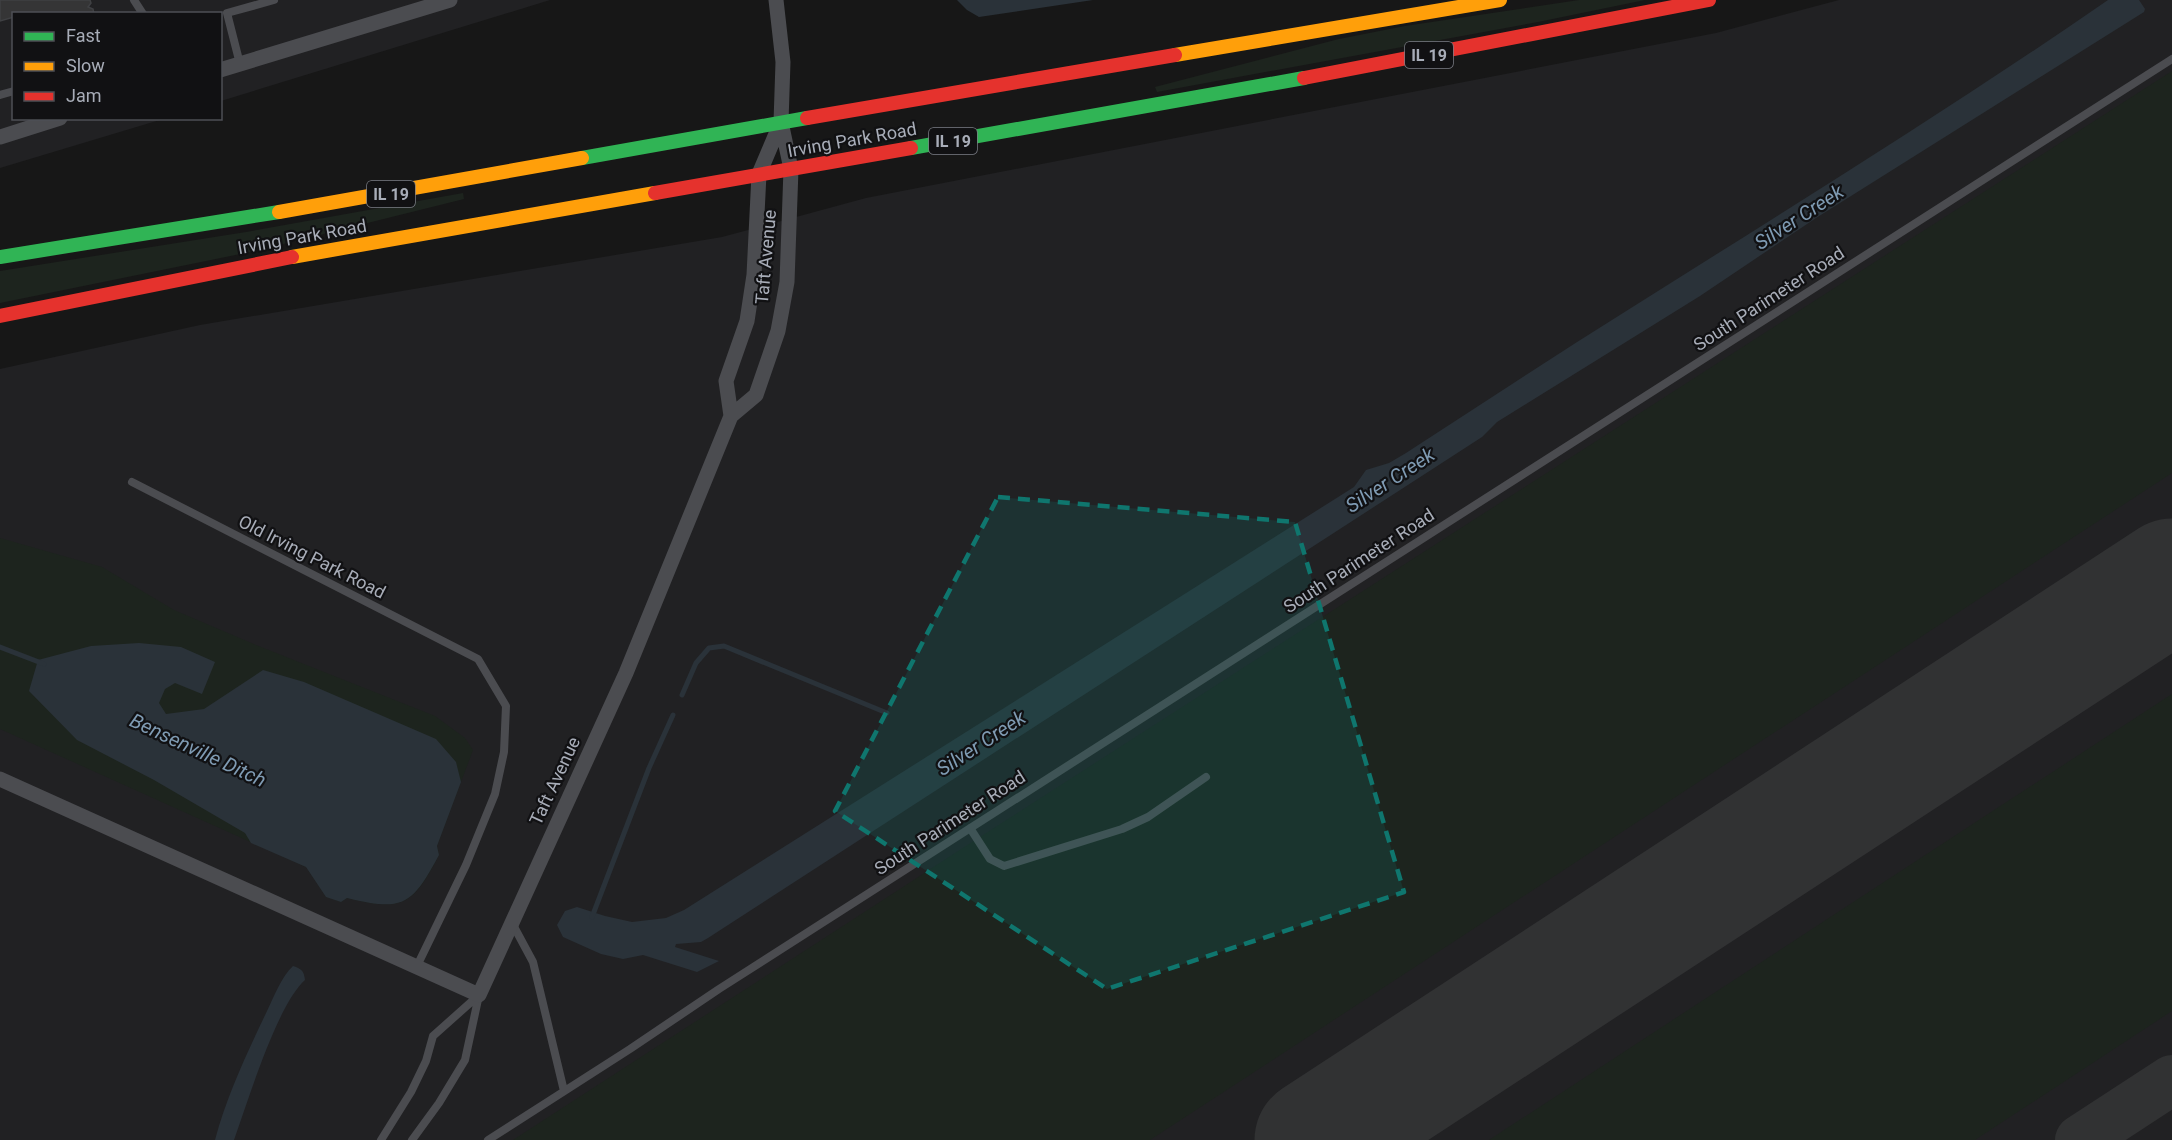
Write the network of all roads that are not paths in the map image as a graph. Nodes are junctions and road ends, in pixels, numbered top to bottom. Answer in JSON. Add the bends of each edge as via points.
{"nodes":[{"id":1,"x":274,"y":0,"type":"edge"},
{"id":2,"x":450,"y":0,"type":"edge"},
{"id":3,"x":776,"y":0,"type":"edge"},
{"id":4,"x":1500,"y":0,"type":"edge"},
{"id":5,"x":1709,"y":0,"type":"edge"},
{"id":6,"x":2172,"y":59,"type":"edge"},
{"id":7,"x":240,"y":64,"type":"junction"},
{"id":8,"x":222,"y":69,"type":"edge"},
{"id":9,"x":52,"y":120,"type":"edge"},
{"id":10,"x":781,"y":122,"type":"junction"},
{"id":11,"x":1,"y":132,"type":"edge"},
{"id":12,"x":791,"y":169,"type":"junction"},
{"id":13,"x":759,"y":174,"type":"junction"},
{"id":14,"x":0,"y":257,"type":"edge"},
{"id":15,"x":0,"y":316,"type":"edge"},
{"id":16,"x":731,"y":416,"type":"junction"},
{"id":17,"x":132,"y":482,"type":"dead end"},
{"id":18,"x":1206,"y":777,"type":"dead end"},
{"id":19,"x":0,"y":778,"type":"edge"},
{"id":20,"x":970,"y":828,"type":"junction"},
{"id":21,"x":512,"y":921,"type":"junction"},
{"id":22,"x":417,"y":966,"type":"junction"},
{"id":23,"x":479,"y":995,"type":"junction"},
{"id":24,"x":564,"y":1091,"type":"junction"},
{"id":25,"x":381,"y":1140,"type":"edge"},
{"id":26,"x":411,"y":1140,"type":"edge"},
{"id":27,"x":488,"y":1140,"type":"edge"}],
"edges":[{"from":1,"to":7,"type":"lane","via":[[227,13]]},
{"from":2,"to":7,"type":"street"},
{"from":3,"to":10,"type":"street","name":"Taft Avenue","via":[[783,62]]},
{"from":4,"to":10,"type":"main road","name":"Irving Park Road","number":"IL 19"},
{"from":5,"to":12,"type":"main road","name":"Irving Park Road","number":"IL 19","via":[[1280,83]]},
{"from":6,"to":20,"type":"lane","name":"South Parimeter Road"},
{"from":7,"to":8,"type":"street"},
{"from":9,"to":11,"type":"street"},
{"from":10,"to":12,"type":"street","name":"Taft Avenue"},
{"from":10,"to":13,"type":"street","name":"Taft Avenue"},
{"from":10,"to":14,"type":"main road","name":"Irving Park Road","number":"IL 19","via":[[343,202]]},
{"from":12,"to":13,"type":"main road","name":"Irving Park Road","number":"IL 19"},
{"from":12,"to":16,"type":"street","name":"Taft Avenue","via":[[787,282],[778,331],[756,395]]},
{"from":13,"to":15,"type":"main road","name":"Irving Park Road","number":"IL 19","via":[[207,273]]},
{"from":13,"to":16,"type":"street","name":"Taft Avenue","via":[[754,275],[747,321],[726,381]]},
{"from":16,"to":21,"type":"street","name":"Taft Avenue","via":[[626,673]]},
{"from":17,"to":22,"type":"lane","name":"Old Irving Park Road","via":[[478,659],[506,706],[504,752],[490,804],[466,865]]},
{"from":18,"to":20,"type":"lane","via":[[1148,818],[1004,866],[990,859]]},
{"from":19,"to":22,"type":"street"},
{"from":20,"to":24,"type":"lane","name":"South Parimeter Road"},
{"from":21,"to":23,"type":"street","name":"Taft Avenue"},
{"from":21,"to":24,"type":"lane","via":[[533,962]]},
{"from":22,"to":23,"type":"street"},
{"from":23,"to":25,"type":"lane","name":"Taft Avenue","via":[[433,1036],[411,1092]]},
{"from":23,"to":26,"type":"lane","via":[[465,1060],[440,1103]]},
{"from":24,"to":27,"type":"lane","name":"South Parimeter Road"}]}
